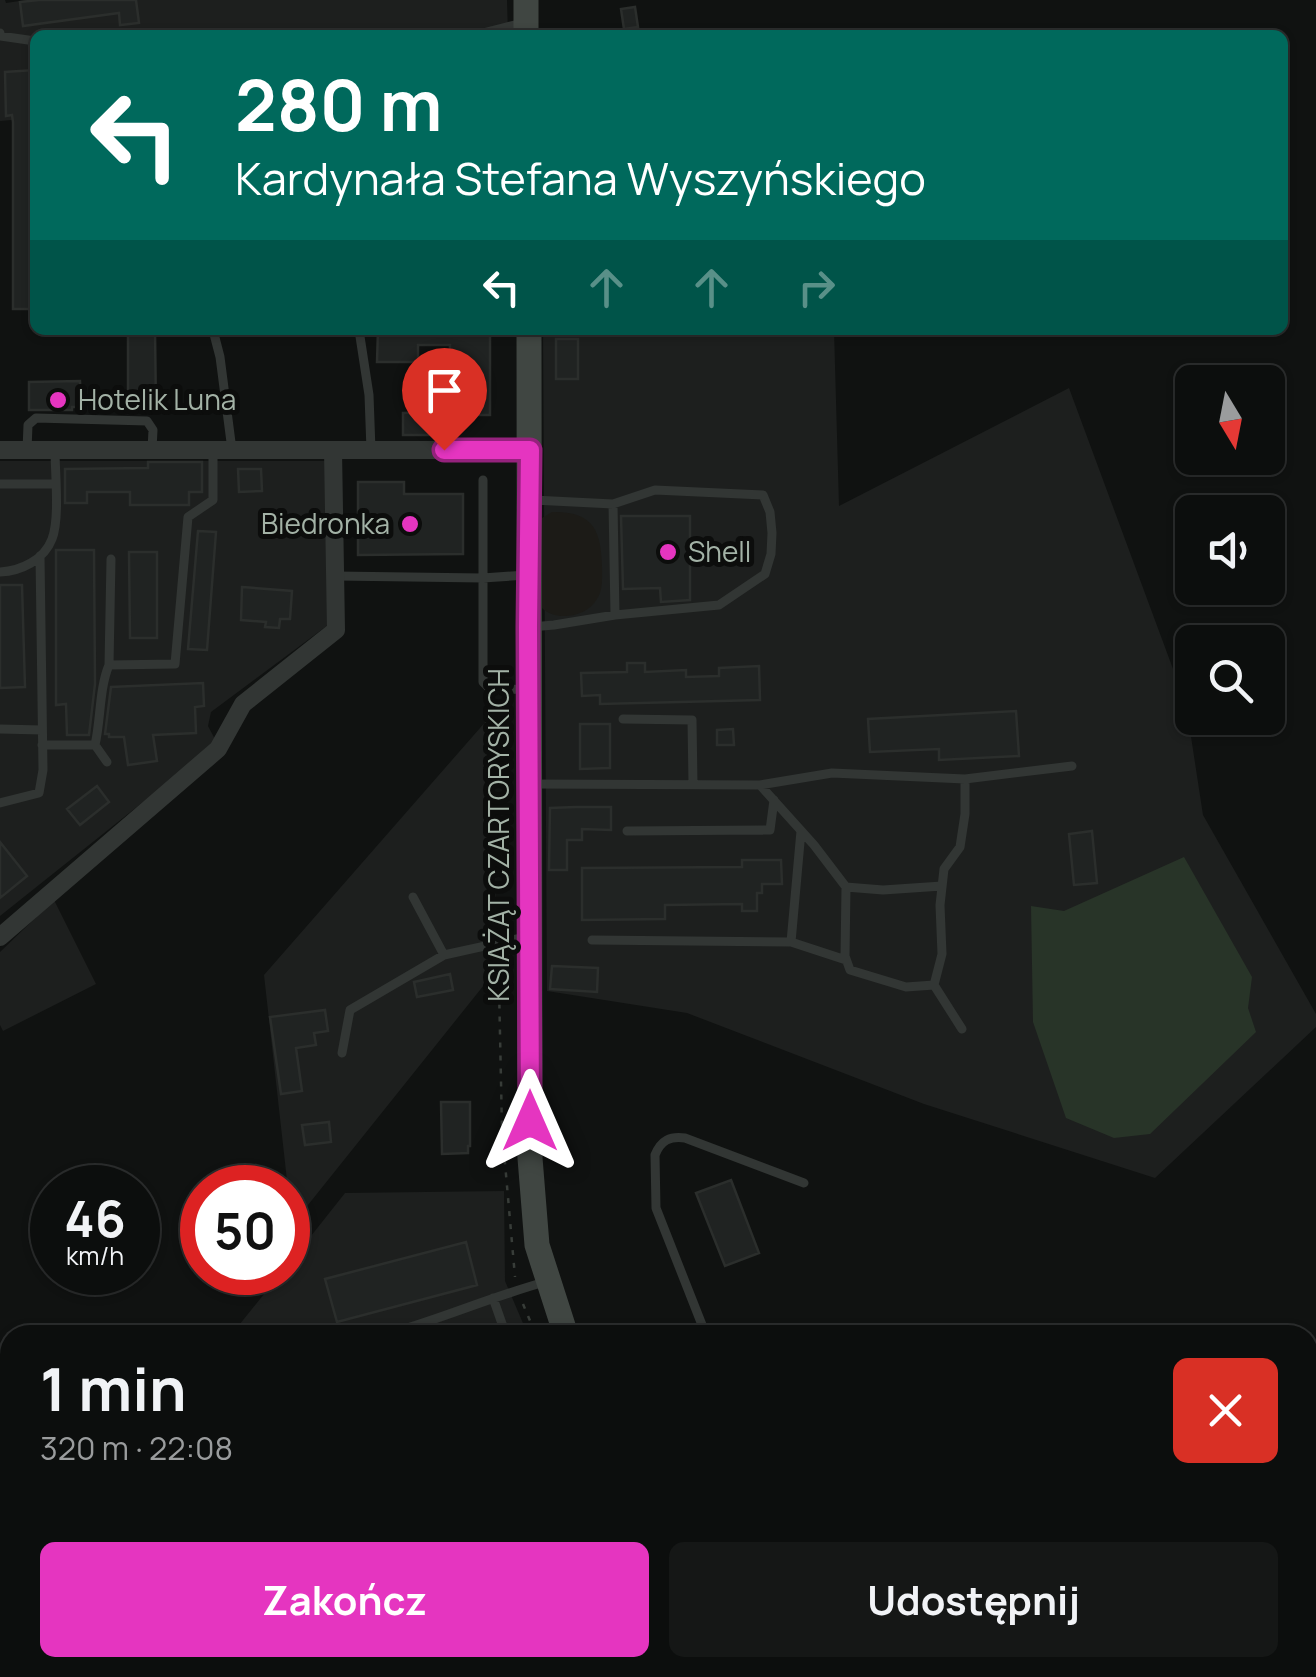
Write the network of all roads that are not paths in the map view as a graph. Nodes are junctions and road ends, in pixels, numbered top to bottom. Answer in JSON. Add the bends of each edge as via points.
{"nodes":[{"id":1,"x":526,"y":19,"type":"edge"},
{"id":2,"x":491,"y":30,"type":"edge"},
{"id":3,"x":0,"y":33,"type":"edge"},
{"id":4,"x":30,"y":40,"type":"edge"},
{"id":5,"x":214,"y":335,"type":"edge"},
{"id":6,"x":361,"y":335,"type":"edge"},
{"id":7,"x":528,"y":335,"type":"edge"},
{"id":8,"x":0,"y":450,"type":"edge"},
{"id":9,"x":27,"y":450,"type":"junction"},
{"id":10,"x":55,"y":450,"type":"junction"},
{"id":11,"x":152,"y":450,"type":"junction"},
{"id":12,"x":223,"y":450,"type":"junction"},
{"id":13,"x":333,"y":450,"type":"junction"},
{"id":14,"x":370,"y":450,"type":"junction"},
{"id":15,"x":530,"y":450,"type":"junction"},
{"id":16,"x":484,"y":480,"type":"dead end"},
{"id":17,"x":0,"y":484,"type":"edge"},
{"id":18,"x":55,"y":484,"type":"junction"},
{"id":19,"x":529,"y":500,"type":"junction"},
{"id":20,"x":613,"y":504,"type":"junction"},
{"id":21,"x":40,"y":556,"type":"junction"},
{"id":22,"x":111,"y":560,"type":"dead end"},
{"id":23,"x":0,"y":572,"type":"edge"},
{"id":24,"x":528,"y":574,"type":"junction"},
{"id":25,"x":336,"y":576,"type":"junction"},
{"id":26,"x":483,"y":578,"type":"junction"},
{"id":27,"x":615,"y":614,"type":"junction"},
{"id":28,"x":528,"y":627,"type":"junction"},
{"id":29,"x":108,"y":665,"type":"junction"},
{"id":30,"x":528,"y":689,"type":"junction"},
{"id":31,"x":623,"y":718,"type":"dead end"},
{"id":32,"x":0,"y":729,"type":"edge"},
{"id":33,"x":42,"y":730,"type":"junction"},
{"id":34,"x":42,"y":745,"type":"junction"},
{"id":35,"x":96,"y":746,"type":"junction"},
{"id":36,"x":106,"y":762,"type":"dead end"},
{"id":37,"x":1072,"y":766,"type":"dead end"},
{"id":38,"x":965,"y":779,"type":"junction"},
{"id":39,"x":528,"y":784,"type":"junction"},
{"id":40,"x":693,"y":784,"type":"junction"},
{"id":41,"x":760,"y":784,"type":"junction"},
{"id":42,"x":774,"y":800,"type":"junction"},
{"id":43,"x":0,"y":802,"type":"edge"},
{"id":44,"x":801,"y":830,"type":"junction"},
{"id":45,"x":628,"y":831,"type":"dead end"},
{"id":46,"x":942,"y":886,"type":"junction"},
{"id":47,"x":846,"y":887,"type":"junction"},
{"id":48,"x":413,"y":897,"type":"dead end"},
{"id":49,"x":0,"y":937,"type":"edge"},
{"id":50,"x":524,"y":938,"type":"junction"},
{"id":51,"x":592,"y":940,"type":"dead end"},
{"id":52,"x":791,"y":942,"type":"junction"},
{"id":53,"x":444,"y":955,"type":"junction"},
{"id":54,"x":846,"y":960,"type":"junction"},
{"id":55,"x":934,"y":985,"type":"junction"},
{"id":56,"x":962,"y":1029,"type":"dead end"},
{"id":57,"x":342,"y":1053,"type":"dead end"},
{"id":58,"x":804,"y":1183,"type":"dead end"},
{"id":59,"x":547,"y":1281,"type":"junction"},
{"id":60,"x":493,"y":1298,"type":"junction"},
{"id":61,"x":419,"y":1325,"type":"edge"},
{"id":62,"x":502,"y":1325,"type":"edge"},
{"id":63,"x":562,"y":1325,"type":"edge"},
{"id":64,"x":702,"y":1325,"type":"edge"}],
"edges":[{"from":1,"to":2,"type":"lane"},
{"from":3,"to":4,"type":"lane"},
{"from":5,"to":12,"type":"lane"},
{"from":6,"to":14,"type":"lane"},
{"from":7,"to":15,"type":"main road","name":"KSIĄŻĄT CZARTORYSKICH"},
{"from":8,"to":9,"type":"street"},
{"from":9,"to":10,"type":"street"},
{"from":9,"to":11,"type":"lane","via":[[28,424],[36,418],[147,422]]},
{"from":10,"to":11,"type":"street"},
{"from":10,"to":18,"type":"lane"},
{"from":11,"to":12,"type":"street"},
{"from":12,"to":13,"type":"street"},
{"from":12,"to":29,"type":"lane","via":[[213,500],[188,517],[175,664]]},
{"from":13,"to":14,"type":"street"},
{"from":13,"to":25,"type":"street"},
{"from":14,"to":15,"type":"street"},
{"from":15,"to":19,"type":"main road","name":"KSIĄŻĄT CZARTORYSKICH"},
{"from":16,"to":26,"type":"lane"},
{"from":17,"to":18,"type":"lane"},
{"from":18,"to":21,"type":"lane","via":[[52,540]]},
{"from":19,"to":20,"type":"lane"},
{"from":19,"to":24,"type":"main road","name":"KSIĄŻĄT CZARTORYSKICH"},
{"from":20,"to":27,"type":"lane"},
{"from":20,"to":27,"type":"lane","via":[[655,490],[762,494],[772,533],[765,574],[719,605]]},
{"from":21,"to":23,"type":"lane"},
{"from":21,"to":33,"type":"lane"},
{"from":22,"to":29,"type":"lane"},
{"from":24,"to":26,"type":"lane"},
{"from":24,"to":28,"type":"main road","name":"KSIĄŻĄT CZARTORYSKICH"},
{"from":25,"to":26,"type":"lane"},
{"from":25,"to":49,"type":"street","via":[[336,630],[244,704],[218,749]]},
{"from":26,"to":30,"type":"lane","via":[[484,682],[491,690]]},
{"from":27,"to":28,"type":"lane"},
{"from":28,"to":30,"type":"main road","name":"KSIĄŻĄT CZARTORYSKICH"},
{"from":29,"to":35,"type":"lane"},
{"from":30,"to":39,"type":"main road","name":"KSIĄŻĄT CZARTORYSKICH"},
{"from":31,"to":40,"type":"lane","via":[[692,720]]},
{"from":32,"to":33,"type":"lane"},
{"from":33,"to":34,"type":"lane"},
{"from":34,"to":35,"type":"lane"},
{"from":34,"to":43,"type":"lane","via":[[40,793]]},
{"from":35,"to":36,"type":"lane"},
{"from":37,"to":38,"type":"lane"},
{"from":38,"to":41,"type":"lane","via":[[832,774]]},
{"from":38,"to":46,"type":"lane","via":[[960,847],[944,869]]},
{"from":39,"to":40,"type":"lane"},
{"from":39,"to":50,"type":"main road","name":"KSIĄŻĄT CZARTORYSKICH"},
{"from":40,"to":41,"type":"lane"},
{"from":41,"to":42,"type":"lane"},
{"from":42,"to":44,"type":"lane"},
{"from":42,"to":45,"type":"lane","via":[[770,830]]},
{"from":44,"to":47,"type":"lane"},
{"from":44,"to":52,"type":"lane"},
{"from":46,"to":47,"type":"lane"},
{"from":46,"to":55,"type":"lane","via":[[942,954]]},
{"from":47,"to":54,"type":"lane"},
{"from":48,"to":53,"type":"lane"},
{"from":50,"to":53,"type":"lane"},
{"from":50,"to":59,"type":"main road","name":"KSIĄŻĄT CZARTORYSKICH","via":[[532,1202]]},
{"from":51,"to":52,"type":"lane"},
{"from":52,"to":54,"type":"lane"},
{"from":53,"to":57,"type":"lane","via":[[350,1010]]},
{"from":54,"to":55,"type":"lane","via":[[850,970],[906,986]]},
{"from":55,"to":56,"type":"lane"},
{"from":58,"to":64,"type":"lane","via":[[686,1138],[670,1138],[658,1148],[656,1208]]},
{"from":59,"to":60,"type":"lane"},
{"from":59,"to":63,"type":"main road","name":"KSIĄŻĄT CZARTORYSKICH"},
{"from":60,"to":61,"type":"lane"},
{"from":60,"to":62,"type":"lane"}]}
